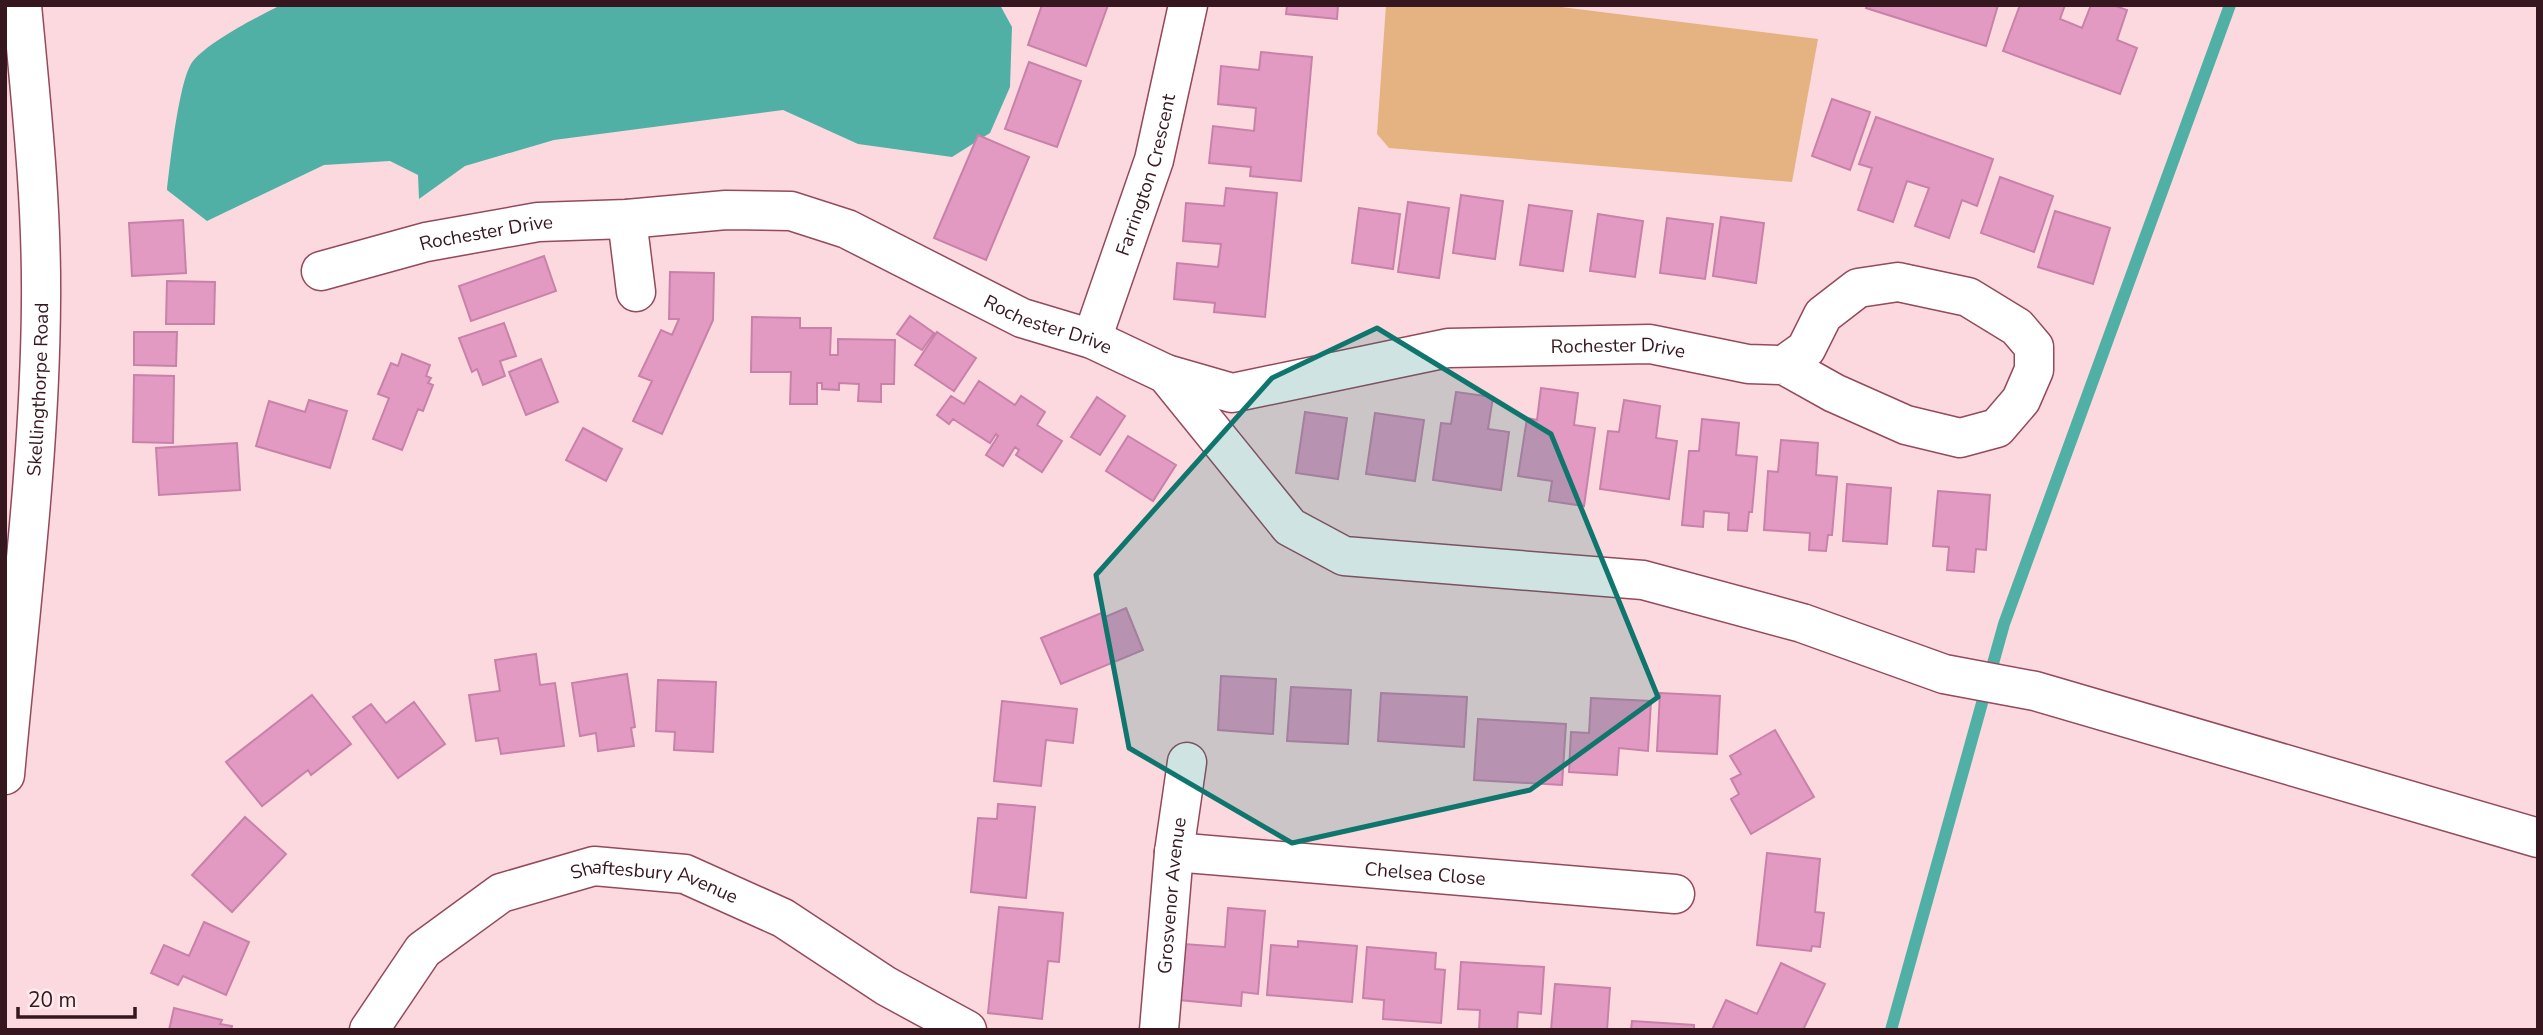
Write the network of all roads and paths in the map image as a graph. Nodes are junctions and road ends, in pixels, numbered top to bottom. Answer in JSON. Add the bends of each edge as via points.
{"nodes":[{"id":1,"x":22,"y":5,"type":"edge"},
{"id":2,"x":1188,"y":5,"type":"edge"},
{"id":3,"x":627,"y":219,"type":"junction"},
{"id":4,"x":321,"y":271,"type":"dead end"},
{"id":5,"x":636,"y":292,"type":"dead end"},
{"id":6,"x":1091,"y":339,"type":"junction"},
{"id":7,"x":1784,"y":365,"type":"junction"},
{"id":8,"x":1167,"y":374,"type":"junction"},
{"id":9,"x":1187,"y":762,"type":"dead end"},
{"id":10,"x":5,"y":775,"type":"edge"},
{"id":11,"x":2538,"y":838,"type":"edge"},
{"id":12,"x":1174,"y":852,"type":"junction"},
{"id":13,"x":1675,"y":894,"type":"dead end"},
{"id":14,"x":369,"y":1030,"type":"edge"},
{"id":15,"x":967,"y":1030,"type":"edge"},
{"id":16,"x":1159,"y":1030,"type":"edge"}],
"edges":[{"from":1,"to":10,"type":"street","name":"Skellingthorpe Road","via":[[41,300],[33,463]]},
{"from":2,"to":6,"type":"street","name":"Farrington Crescent","via":[[1154,160]]},
{"from":3,"to":4,"type":"street","name":"Rochester Drive","via":[[538,222],[426,242]]},
{"from":3,"to":5,"type":"street"},
{"from":3,"to":6,"type":"street","name":"Rochester Drive","via":[[726,210],[791,211],[847,229],[1022,318]]},
{"from":6,"to":8,"type":"street","name":"Rochester Drive"},
{"from":7,"to":7,"type":"street","name":"Rochester Drive","via":[[1806,349],[1823,315],[1858,288],[1898,282],[1968,297],[2017,327],[2034,347],[2034,370],[2021,400],[1997,428],[1960,438],[1906,425]]},
{"from":7,"to":8,"type":"street","name":"Rochester Drive","via":[[1748,364],[1650,344],[1555,345],[1448,348],[1232,393]]},
{"from":8,"to":11,"type":"street","via":[[1290,527],[1344,556],[1643,580]]},
{"from":9,"to":12,"type":"street","name":"Grosvenor Avenue"},
{"from":12,"to":13,"type":"street","name":"Chelsea Close"},
{"from":12,"to":16,"type":"street","name":"Grosvenor Avenue"},
{"from":14,"to":15,"type":"street","name":"Shaftesbury Avenue","via":[[423,950],[501,894],[594,866],[685,874],[783,918],[886,986]]}]}
